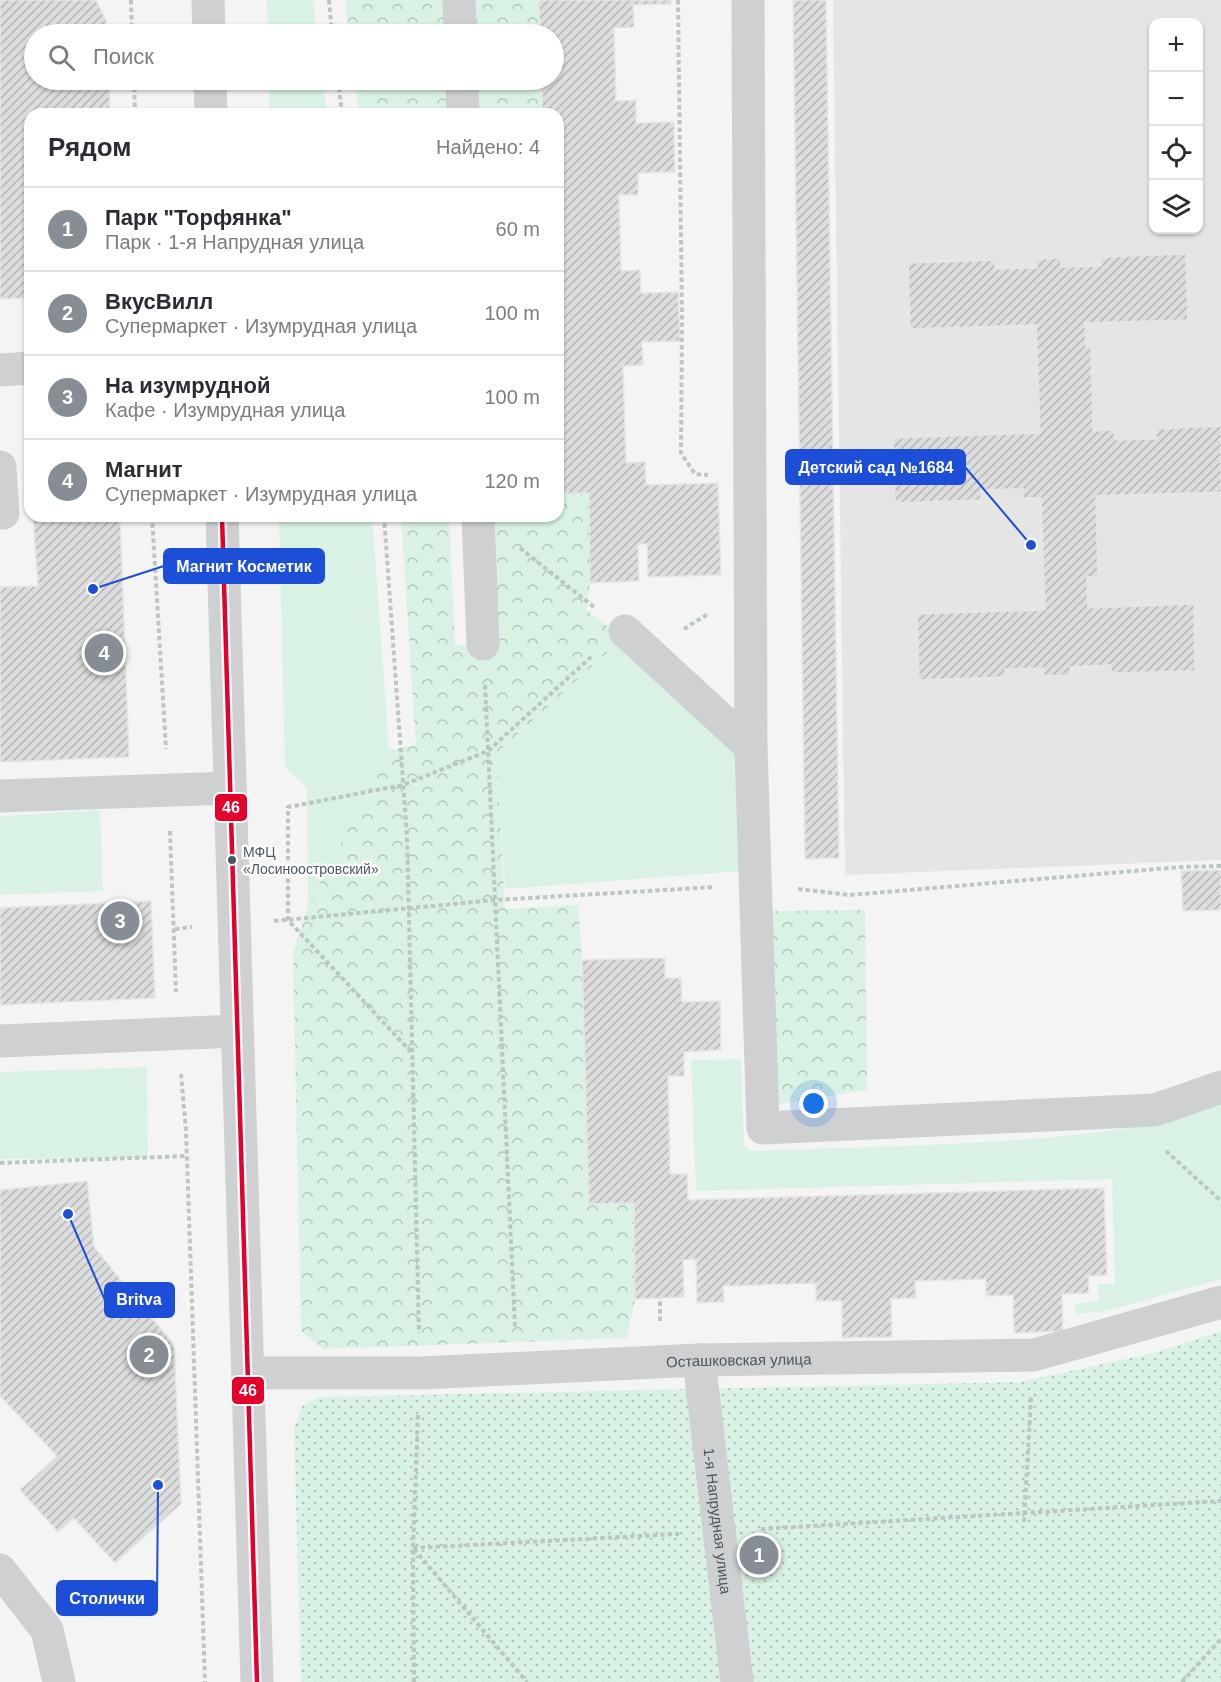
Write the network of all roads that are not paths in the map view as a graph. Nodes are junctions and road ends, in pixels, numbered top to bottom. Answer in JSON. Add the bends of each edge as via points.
{"nodes":[{"id":1,"x":208,"y":0,"type":"edge"},
{"id":2,"x":459,"y":0,"type":"edge"},
{"id":3,"x":747,"y":0,"type":"edge"},
{"id":4,"x":209,"y":24,"type":"edge"},
{"id":5,"x":460,"y":24,"type":"edge"},
{"id":6,"x":210,"y":90,"type":"edge"},
{"id":7,"x":462,"y":90,"type":"edge"},
{"id":8,"x":211,"y":108,"type":"edge"},
{"id":9,"x":463,"y":108,"type":"edge"},
{"id":10,"x":24,"y":368,"type":"edge"},
{"id":11,"x":0,"y":370,"type":"edge"},
{"id":12,"x":0,"y":467,"type":"edge"},
{"id":13,"x":3,"y":513,"type":"dead end"},
{"id":14,"x":222,"y":522,"type":"edge"},
{"id":15,"x":478,"y":522,"type":"edge"},
{"id":16,"x":625,"y":630,"type":"road end"},
{"id":17,"x":483,"y":644,"type":"road end"},
{"id":18,"x":751,"y":747,"type":"junction"},
{"id":19,"x":230,"y":788,"type":"junction"},
{"id":20,"x":0,"y":796,"type":"edge"},
{"id":21,"x":237,"y":1031,"type":"junction"},
{"id":22,"x":0,"y":1041,"type":"edge"},
{"id":23,"x":1221,"y":1088,"type":"edge"},
{"id":24,"x":1221,"y":1302,"type":"edge"},
{"id":25,"x":699,"y":1360,"type":"junction"},
{"id":26,"x":249,"y":1373,"type":"junction"},
{"id":27,"x":0,"y":1570,"type":"edge"},
{"id":28,"x":59,"y":1682,"type":"edge"},
{"id":29,"x":257,"y":1682,"type":"edge"},
{"id":30,"x":737,"y":1682,"type":"edge"}],
"edges":[{"from":1,"to":4,"type":"street"},
{"from":2,"to":5,"type":"street"},
{"from":3,"to":18,"type":"street"},
{"from":6,"to":8,"type":"street"},
{"from":7,"to":9,"type":"street"},
{"from":10,"to":11,"type":"street"},
{"from":12,"to":13,"type":"street"},
{"from":14,"to":19,"type":"street"},
{"from":15,"to":17,"type":"street"},
{"from":16,"to":18,"type":"street"},
{"from":18,"to":23,"type":"street","via":[[763,1128],[1155,1110]]},
{"from":19,"to":20,"type":"street"},
{"from":19,"to":21,"type":"street"},
{"from":21,"to":22,"type":"street"},
{"from":21,"to":26,"type":"street"},
{"from":24,"to":25,"type":"street","name":"Осташковская улица","via":[[1034,1355]]},
{"from":25,"to":26,"type":"street","name":"Осташковская улица","via":[[420,1373]]},
{"from":25,"to":30,"type":"street","name":"1-я Напрудная улица"},
{"from":26,"to":29,"type":"street"},
{"from":27,"to":28,"type":"street","via":[[47,1630]]}]}
